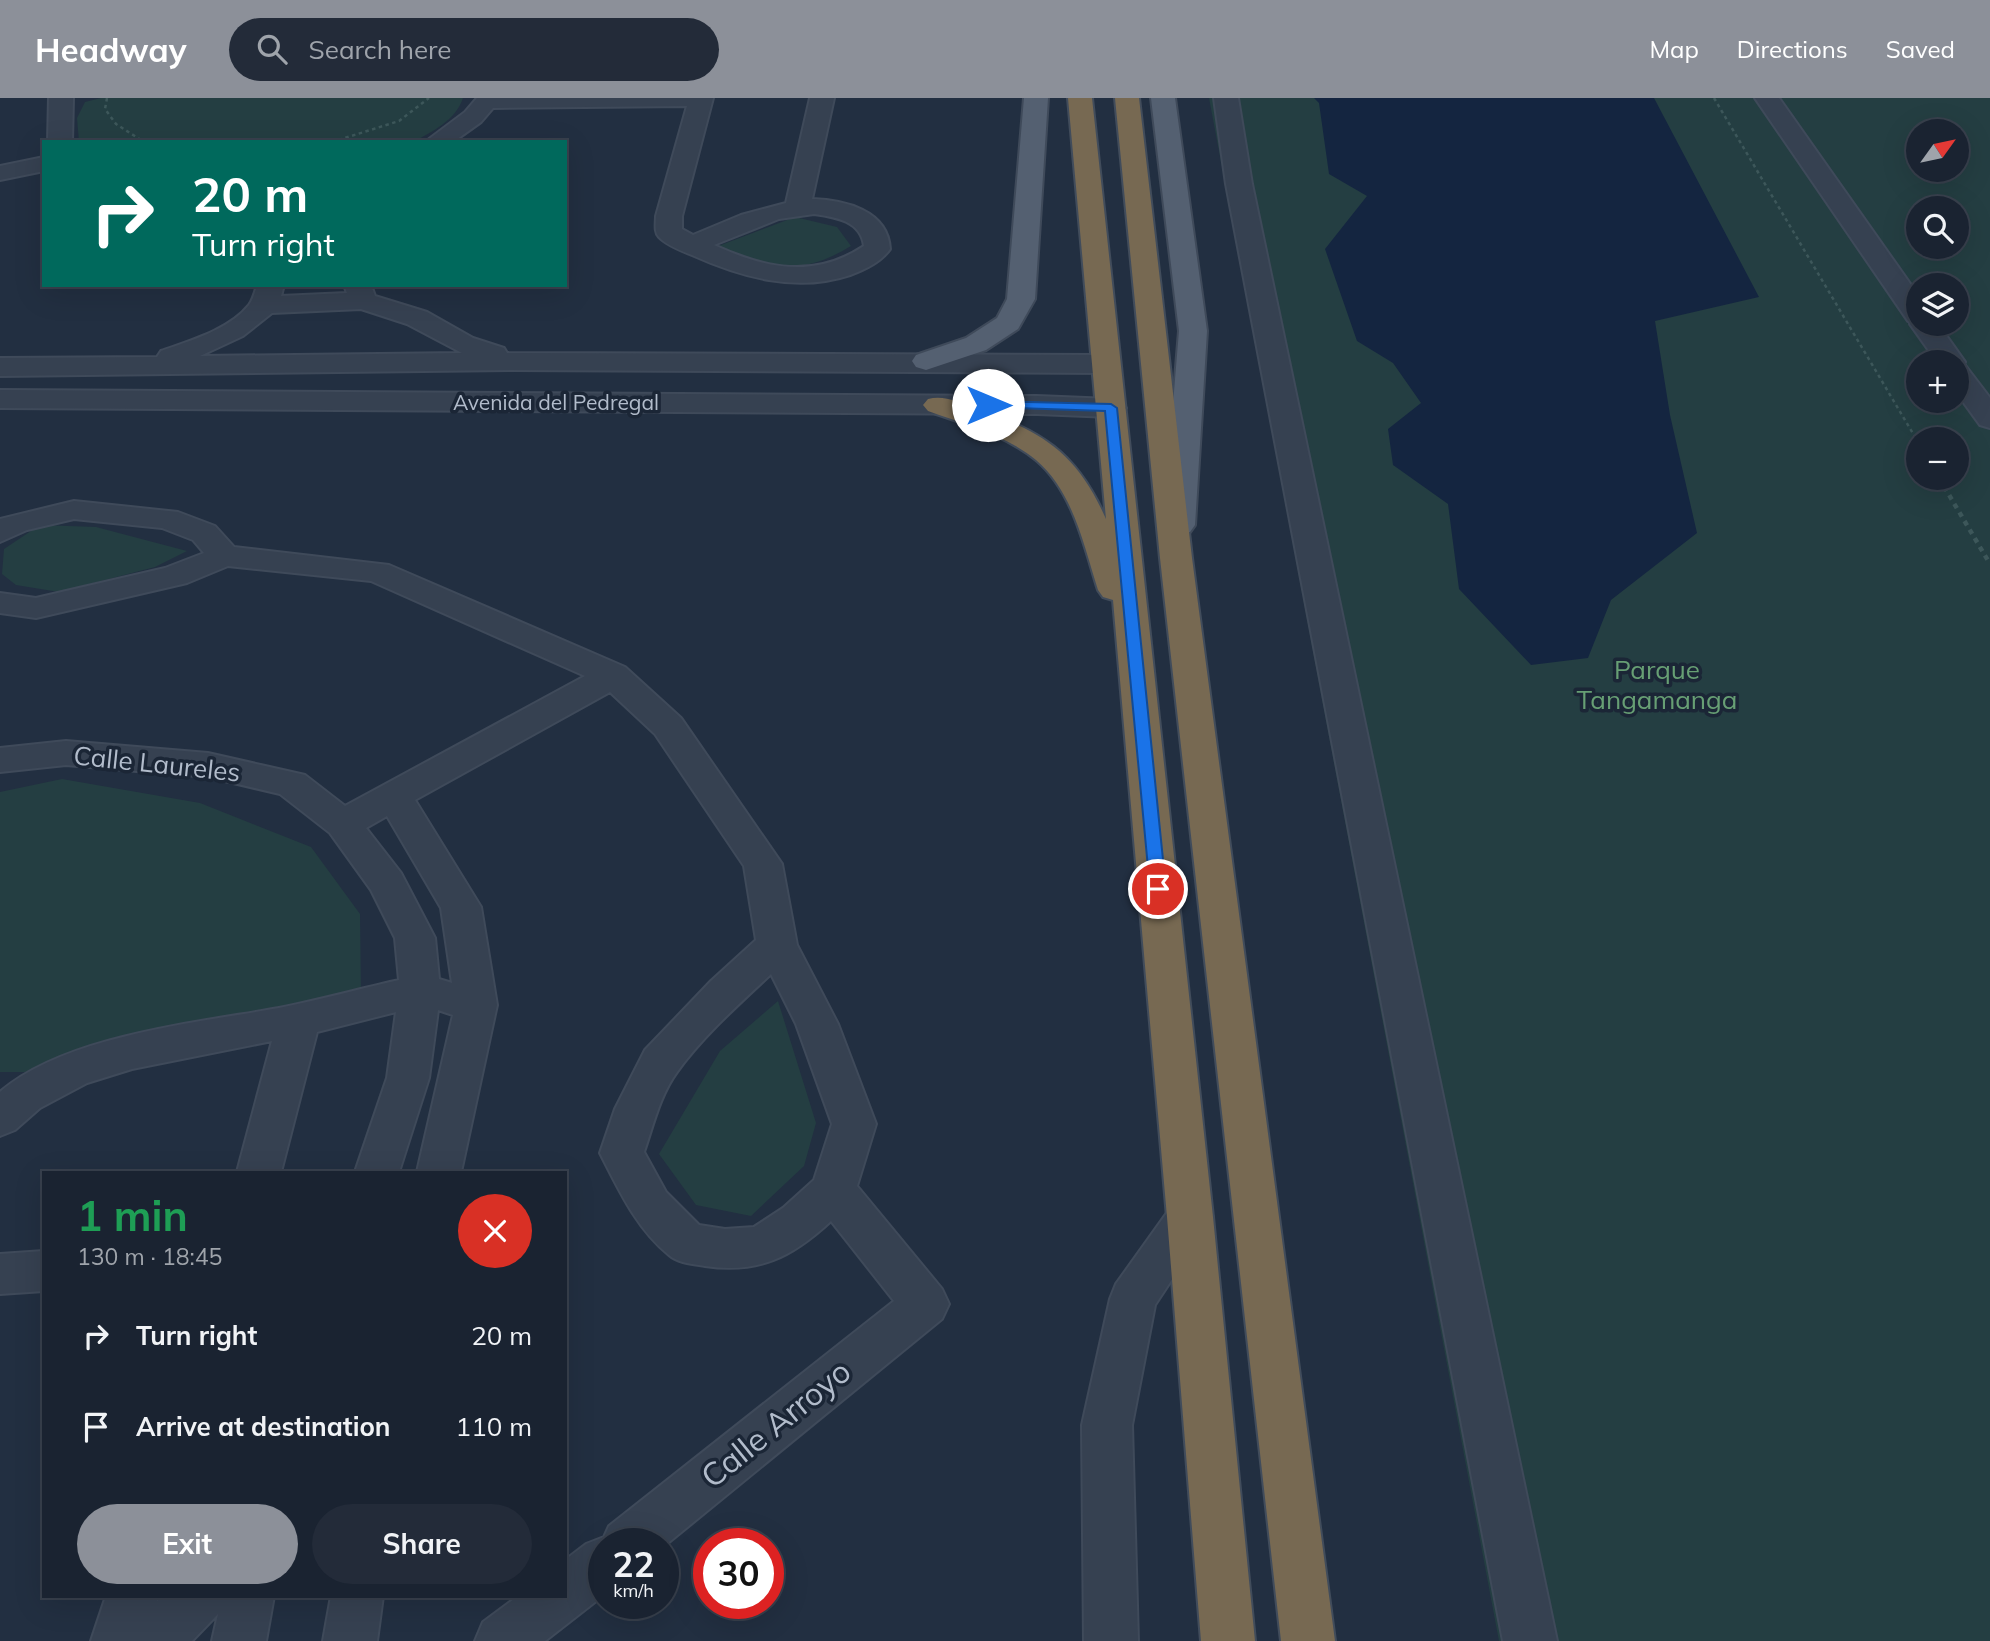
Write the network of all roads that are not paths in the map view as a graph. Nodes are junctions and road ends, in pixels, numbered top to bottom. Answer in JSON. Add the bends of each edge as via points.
{"nodes":[{"id":1,"x":61,"y":98,"type":"edge"},
{"id":2,"x":822,"y":98,"type":"edge"},
{"id":3,"x":1036,"y":98,"type":"edge"},
{"id":4,"x":1127,"y":98,"type":"edge"},
{"id":5,"x":1163,"y":98,"type":"edge"},
{"id":6,"x":1226,"y":98,"type":"edge"},
{"id":7,"x":1767,"y":98,"type":"edge"},
{"id":8,"x":489,"y":99,"type":"edge"},
{"id":9,"x":701,"y":99,"type":"edge"},
{"id":10,"x":1079,"y":100,"type":"edge"},
{"id":11,"x":60,"y":140,"type":"edge"},
{"id":12,"x":440,"y":140,"type":"edge"},
{"id":13,"x":42,"y":164,"type":"edge"},
{"id":14,"x":0,"y":173,"type":"edge"},
{"id":15,"x":797,"y":208,"type":"junction"},
{"id":16,"x":691,"y":246,"type":"junction"},
{"id":17,"x":360,"y":293,"type":"edge"},
{"id":18,"x":267,"y":295,"type":"edge"},
{"id":19,"x":1906,"y":298,"type":"edge"},
{"id":20,"x":513,"y":361,"type":"junction"},
{"id":21,"x":926,"y":361,"type":"junction"},
{"id":22,"x":152,"y":364,"type":"junction"},
{"id":23,"x":745,"y":364,"type":"junction"},
{"id":24,"x":1106,"y":364,"type":"junction"},
{"id":25,"x":0,"y":367,"type":"edge"},
{"id":26,"x":1969,"y":389,"type":"edge"},
{"id":27,"x":0,"y":399,"type":"edge"},
{"id":28,"x":738,"y":404,"type":"junction"},
{"id":29,"x":938,"y":405,"type":"junction"},
{"id":30,"x":1111,"y":408,"type":"junction"},
{"id":31,"x":1990,"y":419,"type":"edge"},
{"id":32,"x":0,"y":532,"type":"edge"},
{"id":33,"x":224,"y":556,"type":"junction"},
{"id":34,"x":1176,"y":558,"type":"junction"},
{"id":35,"x":0,"y":603,"type":"edge"},
{"id":36,"x":1135,"y":643,"type":"junction"},
{"id":37,"x":613,"y":675,"type":"junction"},
{"id":38,"x":0,"y":760,"type":"edge"},
{"id":39,"x":394,"y":796,"type":"junction"},
{"id":40,"x":342,"y":824,"type":"junction"},
{"id":41,"x":777,"y":945,"type":"junction"},
{"id":42,"x":420,"y":990,"type":"junction"},
{"id":43,"x":476,"y":1005,"type":"junction"},
{"id":44,"x":299,"y":1020,"type":"junction"},
{"id":45,"x":0,"y":1118,"type":"edge"},
{"id":46,"x":259,"y":1171,"type":"edge"},
{"id":47,"x":377,"y":1171,"type":"edge"},
{"id":48,"x":439,"y":1171,"type":"edge"},
{"id":49,"x":833,"y":1190,"type":"junction"},
{"id":50,"x":1190,"y":1217,"type":"junction"},
{"id":51,"x":42,"y":1272,"type":"edge"},
{"id":52,"x":0,"y":1274,"type":"edge"},
{"id":53,"x":647,"y":1528,"type":"edge"},
{"id":54,"x":588,"y":1574,"type":"edge"},
{"id":55,"x":567,"y":1591,"type":"edge"},
{"id":56,"x":131,"y":1598,"type":"edge"},
{"id":57,"x":197,"y":1598,"type":"edge"},
{"id":58,"x":248,"y":1598,"type":"edge"},
{"id":59,"x":357,"y":1598,"type":"edge"},
{"id":60,"x":558,"y":1598,"type":"edge"},
{"id":61,"x":118,"y":1641,"type":"edge"},
{"id":62,"x":155,"y":1641,"type":"edge"},
{"id":63,"x":239,"y":1641,"type":"edge"},
{"id":64,"x":350,"y":1641,"type":"edge"},
{"id":65,"x":502,"y":1641,"type":"edge"},
{"id":66,"x":1111,"y":1641,"type":"edge"},
{"id":67,"x":1227,"y":1641,"type":"edge"},
{"id":68,"x":1308,"y":1641,"type":"edge"},
{"id":69,"x":1531,"y":1641,"type":"edge"}],
"edges":[{"from":1,"to":11,"type":"street"},
{"from":2,"to":15,"type":"street"},
{"from":3,"to":21,"type":"main road","via":[[1021,299],[1008,323],[987,337]]},
{"from":4,"to":34,"type":"highway"},
{"from":5,"to":34,"type":"main road","via":[[1193,331]]},
{"from":6,"to":69,"type":"street","via":[[1239,184]]},
{"from":7,"to":19,"type":"street"},
{"from":8,"to":9,"type":"street"},
{"from":8,"to":12,"type":"street","via":[[473,117]]},
{"from":9,"to":16,"type":"street","via":[[669,216],[669,233]]},
{"from":10,"to":24,"type":"highway"},
{"from":13,"to":14,"type":"street"},
{"from":15,"to":16,"type":"street","via":[[739,225]]},
{"from":15,"to":16,"type":"street","via":[[817,207],[852,215],[867,223],[877,238],[877,249],[854,265],[805,275],[763,273]]},
{"from":17,"to":18,"type":"street"},
{"from":17,"to":20,"type":"street","via":[[463,344]]},
{"from":18,"to":22,"type":"street","via":[[221,336]]},
{"from":20,"to":22,"type":"street","name":"Avenida del Pedregal"},
{"from":20,"to":23,"type":"street","name":"Avenida del Pedregal"},
{"from":21,"to":23,"type":"street","name":"Avenida del Pedregal"},
{"from":21,"to":24,"type":"street","name":"Avenida del Pedregal"},
{"from":22,"to":25,"type":"street","name":"Avenida del Pedregal"},
{"from":23,"to":28,"type":"street"},
{"from":24,"to":30,"type":"highway"},
{"from":26,"to":31,"type":"street"},
{"from":27,"to":28,"type":"street","name":"Avenida del Pedregal"},
{"from":28,"to":29,"type":"street","name":"Avenida del Pedregal"},
{"from":29,"to":30,"type":"street","name":"Avenida del Pedregal"},
{"from":29,"to":36,"type":"highway","via":[[1030,442],[1071,479]]},
{"from":30,"to":36,"type":"highway"},
{"from":32,"to":33,"type":"street","via":[[17,523],[74,510],[167,519],[204,533]]},
{"from":33,"to":35,"type":"street","via":[[175,576],[36,608]]},
{"from":33,"to":37,"type":"street","via":[[377,572]]},
{"from":34,"to":68,"type":"highway"},
{"from":36,"to":50,"type":"highway"},
{"from":37,"to":39,"type":"street"},
{"from":37,"to":41,"type":"street","via":[[668,726],[763,864]]},
{"from":38,"to":40,"type":"street","name":"Calle Laureles","via":[[66,753],[208,765],[292,785]]},
{"from":39,"to":40,"type":"street"},
{"from":39,"to":43,"type":"street","via":[[461,907]]},
{"from":40,"to":42,"type":"street","name":"Calle Laureles","via":[[387,883],[415,937]]},
{"from":41,"to":49,"type":"street","via":[[817,1024],[854,1124]]},
{"from":41,"to":49,"type":"street","via":[[725,992],[660,1062],[621,1153],[650,1205],[687,1243],[725,1249],[762,1246],[799,1222]]},
{"from":42,"to":43,"type":"street"},
{"from":42,"to":44,"type":"street"},
{"from":42,"to":47,"type":"street","name":"Calle Laureles","via":[[408,1078]]},
{"from":43,"to":48,"type":"street"},
{"from":44,"to":45,"type":"street","via":[[132,1052],[73,1070],[25,1096]]},
{"from":44,"to":46,"type":"street"},
{"from":49,"to":53,"type":"street","name":"Calle Arroyo","via":[[925,1304]]},
{"from":50,"to":66,"type":"street","via":[[1133,1299],[1107,1424]]},
{"from":50,"to":67,"type":"highway"},
{"from":51,"to":52,"type":"street"},
{"from":54,"to":55,"type":"street"},
{"from":56,"to":61,"type":"street"},
{"from":57,"to":62,"type":"street"},
{"from":58,"to":63,"type":"street"},
{"from":59,"to":64,"type":"street"},
{"from":60,"to":65,"type":"street"}]}
